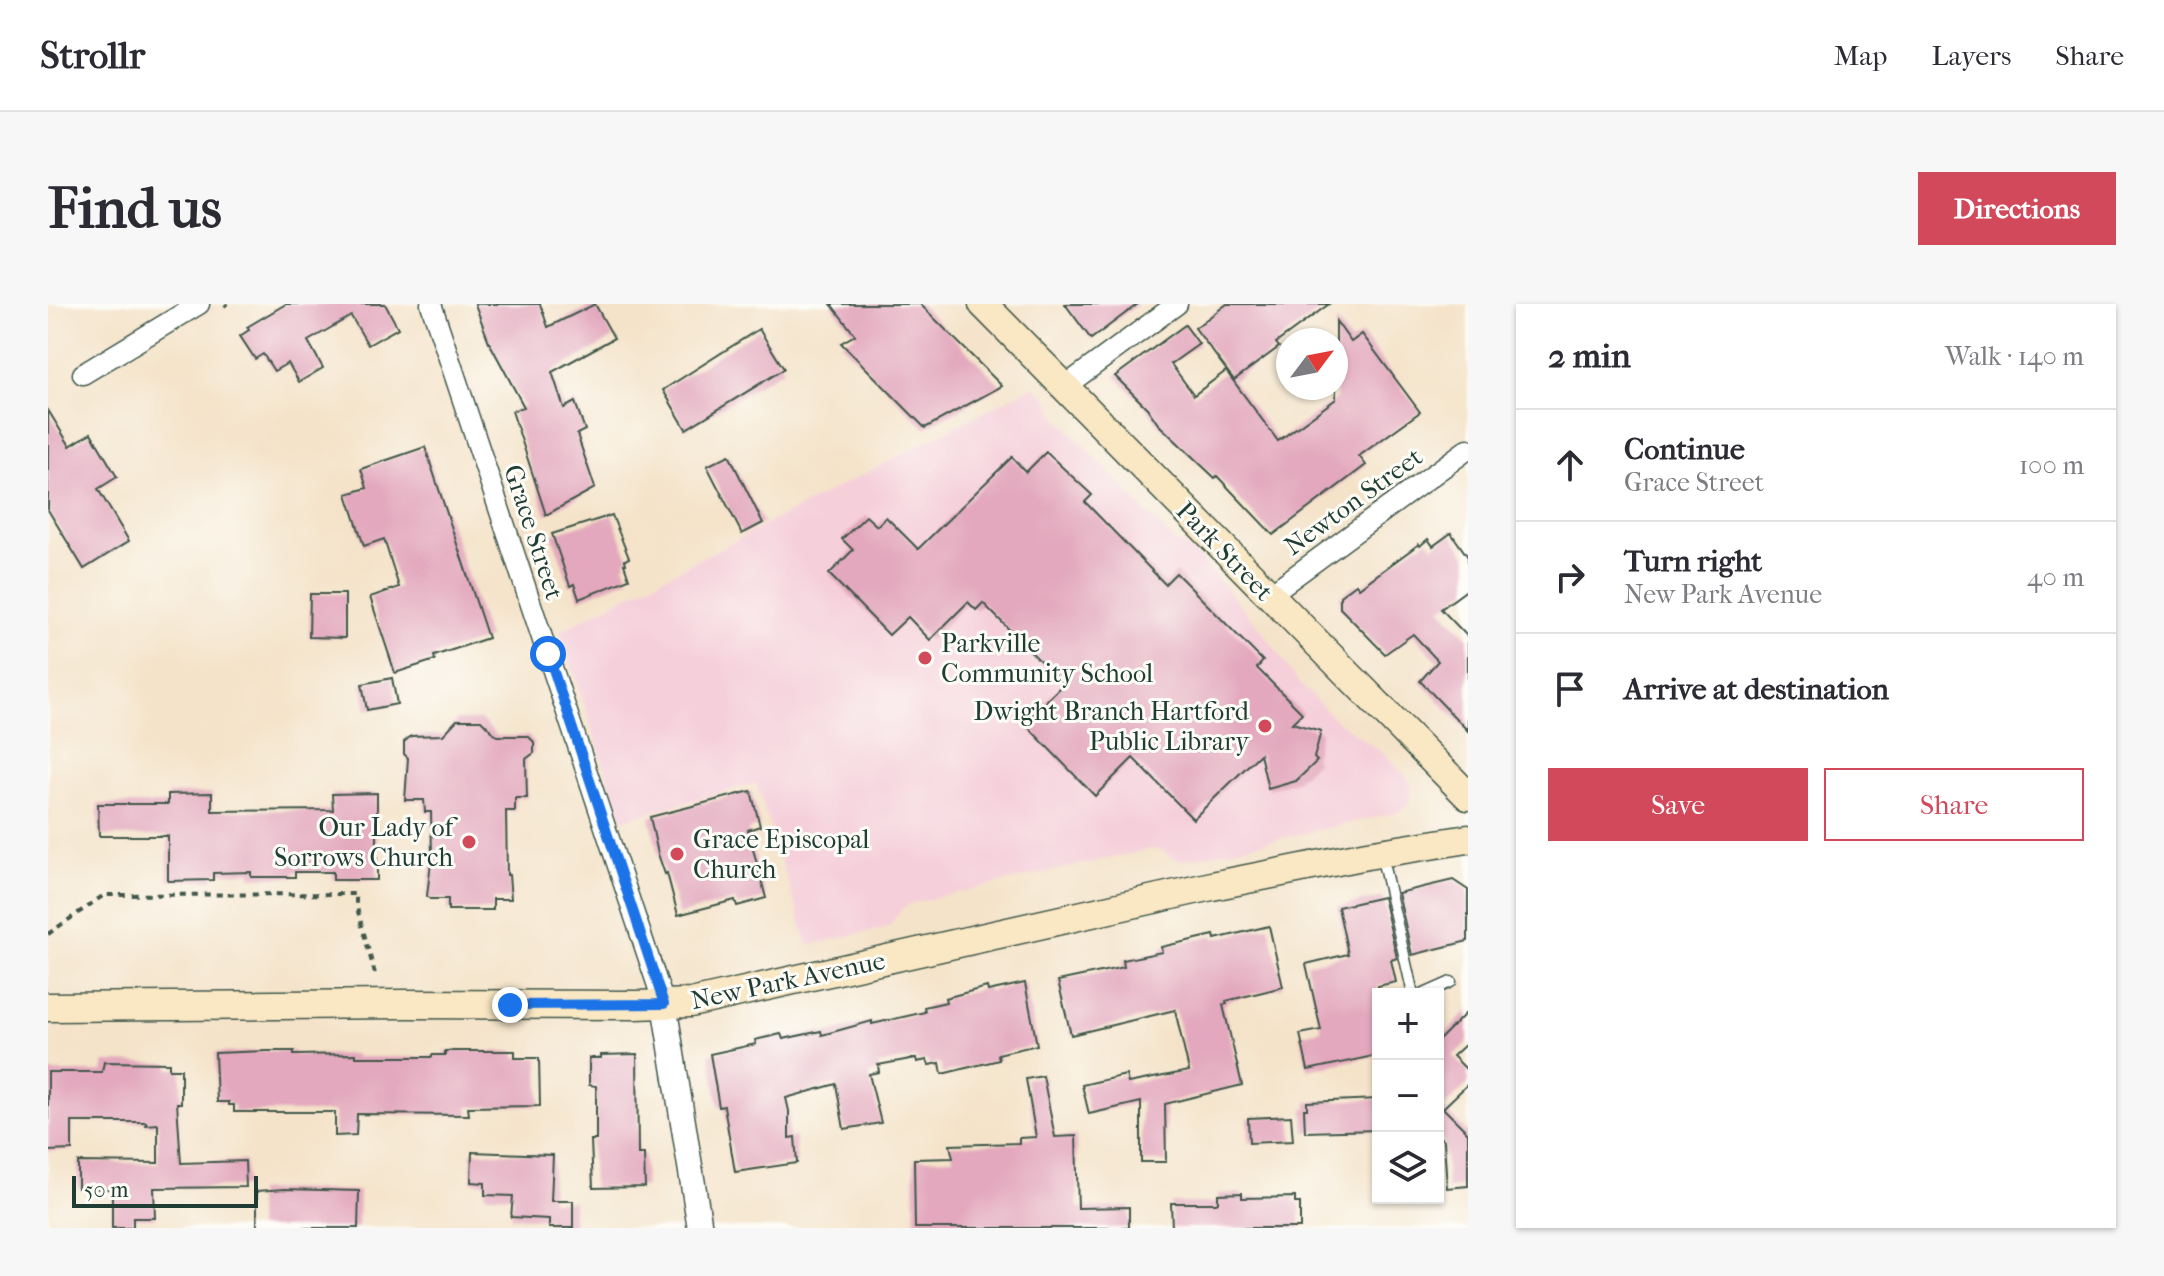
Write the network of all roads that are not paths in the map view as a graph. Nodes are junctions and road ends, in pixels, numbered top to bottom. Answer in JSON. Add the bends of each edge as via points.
{"nodes":[{"id":1,"x":199,"y":304,"type":"edge"},
{"id":2,"x":431,"y":304,"type":"edge"},
{"id":3,"x":1177,"y":304,"type":"edge"},
{"id":4,"x":993,"y":309,"type":"edge"},
{"id":5,"x":83,"y":374,"type":"dead end"},
{"id":6,"x":1064,"y":387,"type":"junction"},
{"id":7,"x":1468,"y":449,"type":"edge"},
{"id":8,"x":1269,"y":595,"type":"junction"},
{"id":9,"x":1468,"y":796,"type":"edge"},
{"id":10,"x":1468,"y":839,"type":"edge"},
{"id":11,"x":1381,"y":852,"type":"junction"},
{"id":12,"x":1451,"y":982,"type":"dead end"},
{"id":13,"x":1412,"y":988,"type":"edge"},
{"id":14,"x":1438,"y":988,"type":"edge"},
{"id":15,"x":664,"y":1004,"type":"junction"},
{"id":16,"x":48,"y":1007,"type":"edge"},
{"id":17,"x":700,"y":1228,"type":"edge"}],
"edges":[{"from":1,"to":5,"type":"street"},
{"from":2,"to":15,"type":"street","name":"Grace Street"},
{"from":3,"to":6,"type":"street"},
{"from":4,"to":6,"type":"main road","name":"Park Street"},
{"from":6,"to":8,"type":"main road","name":"Park Street"},
{"from":7,"to":8,"type":"street","name":"Newton Street"},
{"from":8,"to":9,"type":"main road","name":"Park Street"},
{"from":10,"to":11,"type":"main road","name":"New Park Avenue"},
{"from":11,"to":13,"type":"lane"},
{"from":11,"to":15,"type":"main road","name":"New Park Avenue","via":[[691,1003]]},
{"from":12,"to":14,"type":"lane"},
{"from":15,"to":16,"type":"main road","name":"New Park Avenue"},
{"from":15,"to":17,"type":"street"}]}
